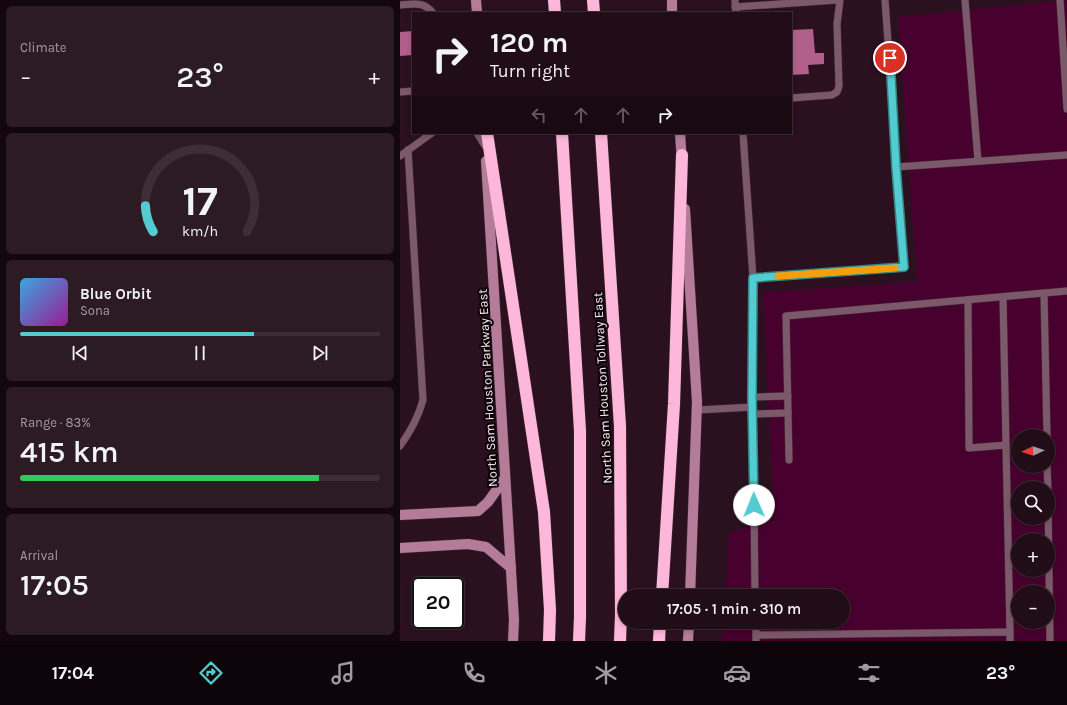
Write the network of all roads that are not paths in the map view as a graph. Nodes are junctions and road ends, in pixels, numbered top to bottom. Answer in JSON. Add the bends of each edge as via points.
{"nodes":[{"id":1,"x":476,"y":0,"type":"edge"},
{"id":2,"x":554,"y":0,"type":"edge"},
{"id":3,"x":593,"y":0,"type":"edge"},
{"id":4,"x":672,"y":0,"type":"edge"},
{"id":5,"x":839,"y":0,"type":"edge"},
{"id":6,"x":886,"y":0,"type":"edge"},
{"id":7,"x":965,"y":0,"type":"edge"},
{"id":8,"x":1060,"y":0,"type":"edge"},
{"id":9,"x":400,"y":5,"type":"edge"},
{"id":10,"x":735,"y":7,"type":"edge"},
{"id":11,"x":432,"y":12,"type":"edge"},
{"id":12,"x":477,"y":12,"type":"edge"},
{"id":13,"x":555,"y":12,"type":"edge"},
{"id":14,"x":594,"y":12,"type":"edge"},
{"id":15,"x":672,"y":12,"type":"edge"},
{"id":16,"x":412,"y":91,"type":"edge"},
{"id":17,"x":400,"y":92,"type":"edge"},
{"id":18,"x":792,"y":98,"type":"edge"},
{"id":19,"x":1067,"y":109,"type":"edge"},
{"id":20,"x":431,"y":134,"type":"edge"},
{"id":21,"x":478,"y":134,"type":"edge"},
{"id":22,"x":486,"y":134,"type":"edge"},
{"id":23,"x":486,"y":134,"type":"edge"},
{"id":24,"x":562,"y":134,"type":"edge"},
{"id":25,"x":601,"y":134,"type":"edge"},
{"id":26,"x":680,"y":134,"type":"edge"},
{"id":27,"x":743,"y":134,"type":"edge"},
{"id":28,"x":485,"y":146,"type":"junction"},
{"id":29,"x":408,"y":150,"type":"junction"},
{"id":30,"x":1067,"y":154,"type":"edge"},
{"id":31,"x":682,"y":155,"type":"junction"},
{"id":32,"x":400,"y":156,"type":"edge"},
{"id":33,"x":978,"y":161,"type":"junction"},
{"id":34,"x":896,"y":167,"type":"junction"},
{"id":35,"x":753,"y":278,"type":"junction"},
{"id":36,"x":1067,"y":291,"type":"edge"},
{"id":37,"x":1044,"y":293,"type":"junction"},
{"id":38,"x":1003,"y":297,"type":"junction"},
{"id":39,"x":968,"y":300,"type":"junction"},
{"id":40,"x":788,"y":396,"type":"junction"},
{"id":41,"x":752,"y":397,"type":"junction"},
{"id":42,"x":697,"y":410,"type":"junction"},
{"id":43,"x":753,"y":411,"type":"junction"},
{"id":44,"x":788,"y":413,"type":"junction"},
{"id":45,"x":1047,"y":429,"type":"edge"},
{"id":46,"x":1006,"y":445,"type":"junction"},
{"id":47,"x":400,"y":446,"type":"edge"},
{"id":48,"x":790,"y":460,"type":"dead end"},
{"id":49,"x":505,"y":478,"type":"junction"},
{"id":50,"x":400,"y":516,"type":"edge"},
{"id":51,"x":1048,"y":525,"type":"edge"},
{"id":52,"x":400,"y":548,"type":"edge"},
{"id":53,"x":511,"y":568,"type":"junction"},
{"id":54,"x":662,"y":589,"type":"edge"},
{"id":55,"x":690,"y":589,"type":"edge"},
{"id":56,"x":755,"y":589,"type":"edge"},
{"id":57,"x":660,"y":629,"type":"edge"},
{"id":58,"x":689,"y":629,"type":"edge"},
{"id":59,"x":1010,"y":632,"type":"junction"},
{"id":60,"x":756,"y":638,"type":"edge"},
{"id":61,"x":513,"y":641,"type":"edge"},
{"id":62,"x":549,"y":641,"type":"edge"},
{"id":63,"x":579,"y":641,"type":"edge"},
{"id":64,"x":620,"y":641,"type":"edge"},
{"id":65,"x":659,"y":641,"type":"edge"},
{"id":66,"x":688,"y":641,"type":"edge"},
{"id":67,"x":1010,"y":641,"type":"edge"},
{"id":68,"x":1050,"y":641,"type":"edge"}],
"edges":[{"from":1,"to":12,"type":"main road"},
{"from":2,"to":13,"type":"highway"},
{"from":3,"to":14,"type":"highway"},
{"from":4,"to":15,"type":"main road"},
{"from":5,"to":10,"type":"lane"},
{"from":5,"to":18,"type":"lane","via":[[837,92],[832,95]]},
{"from":6,"to":34,"type":"lane"},
{"from":7,"to":33,"type":"lane"},
{"from":8,"to":19,"type":"lane"},
{"from":9,"to":11,"type":"lane","via":[[425,5]]},
{"from":16,"to":17,"type":"lane"},
{"from":20,"to":29,"type":"lane"},
{"from":21,"to":28,"type":"lane"},
{"from":22,"to":28,"type":"main road","name":"North Sam Houston Parkway East"},
{"from":23,"to":62,"type":"highway","via":[[544,512],[550,610]]},
{"from":24,"to":63,"type":"highway","name":"North Sam Houston Tollway East","via":[[580,431]]},
{"from":25,"to":64,"type":"highway","name":"North Sam Houston Tollway East","via":[[620,426]]},
{"from":26,"to":31,"type":"main road"},
{"from":27,"to":35,"type":"lane"},
{"from":28,"to":49,"type":"main road","name":"North Sam Houston Parkway East"},
{"from":29,"to":32,"type":"lane"},
{"from":29,"to":47,"type":"lane","via":[[423,400],[419,416]]},
{"from":30,"to":33,"type":"lane"},
{"from":31,"to":42,"type":"main road"},
{"from":31,"to":54,"type":"highway","via":[[674,404]]},
{"from":33,"to":34,"type":"lane"},
{"from":34,"to":35,"type":"lane","via":[[904,267]]},
{"from":35,"to":41,"type":"lane"},
{"from":36,"to":37,"type":"lane"},
{"from":37,"to":38,"type":"lane"},
{"from":37,"to":45,"type":"lane"},
{"from":38,"to":39,"type":"lane"},
{"from":38,"to":46,"type":"lane"},
{"from":39,"to":40,"type":"lane","via":[[786,316]]},
{"from":39,"to":46,"type":"lane","via":[[969,448]]},
{"from":40,"to":41,"type":"lane"},
{"from":40,"to":44,"type":"lane"},
{"from":41,"to":43,"type":"lane"},
{"from":42,"to":43,"type":"lane"},
{"from":42,"to":55,"type":"main road"},
{"from":43,"to":44,"type":"lane"},
{"from":43,"to":56,"type":"lane"},
{"from":44,"to":48,"type":"lane"},
{"from":46,"to":59,"type":"lane"},
{"from":49,"to":50,"type":"main road","via":[[488,502],[478,511]]},
{"from":49,"to":53,"type":"main road","name":"North Sam Houston Parkway East"},
{"from":51,"to":68,"type":"lane"},
{"from":52,"to":53,"type":"main road","via":[[468,544],[486,547]]},
{"from":53,"to":61,"type":"main road","name":"North Sam Houston Parkway East"},
{"from":57,"to":65,"type":"highway"},
{"from":58,"to":66,"type":"main road"},
{"from":59,"to":60,"type":"lane"},
{"from":59,"to":67,"type":"lane"}]}
